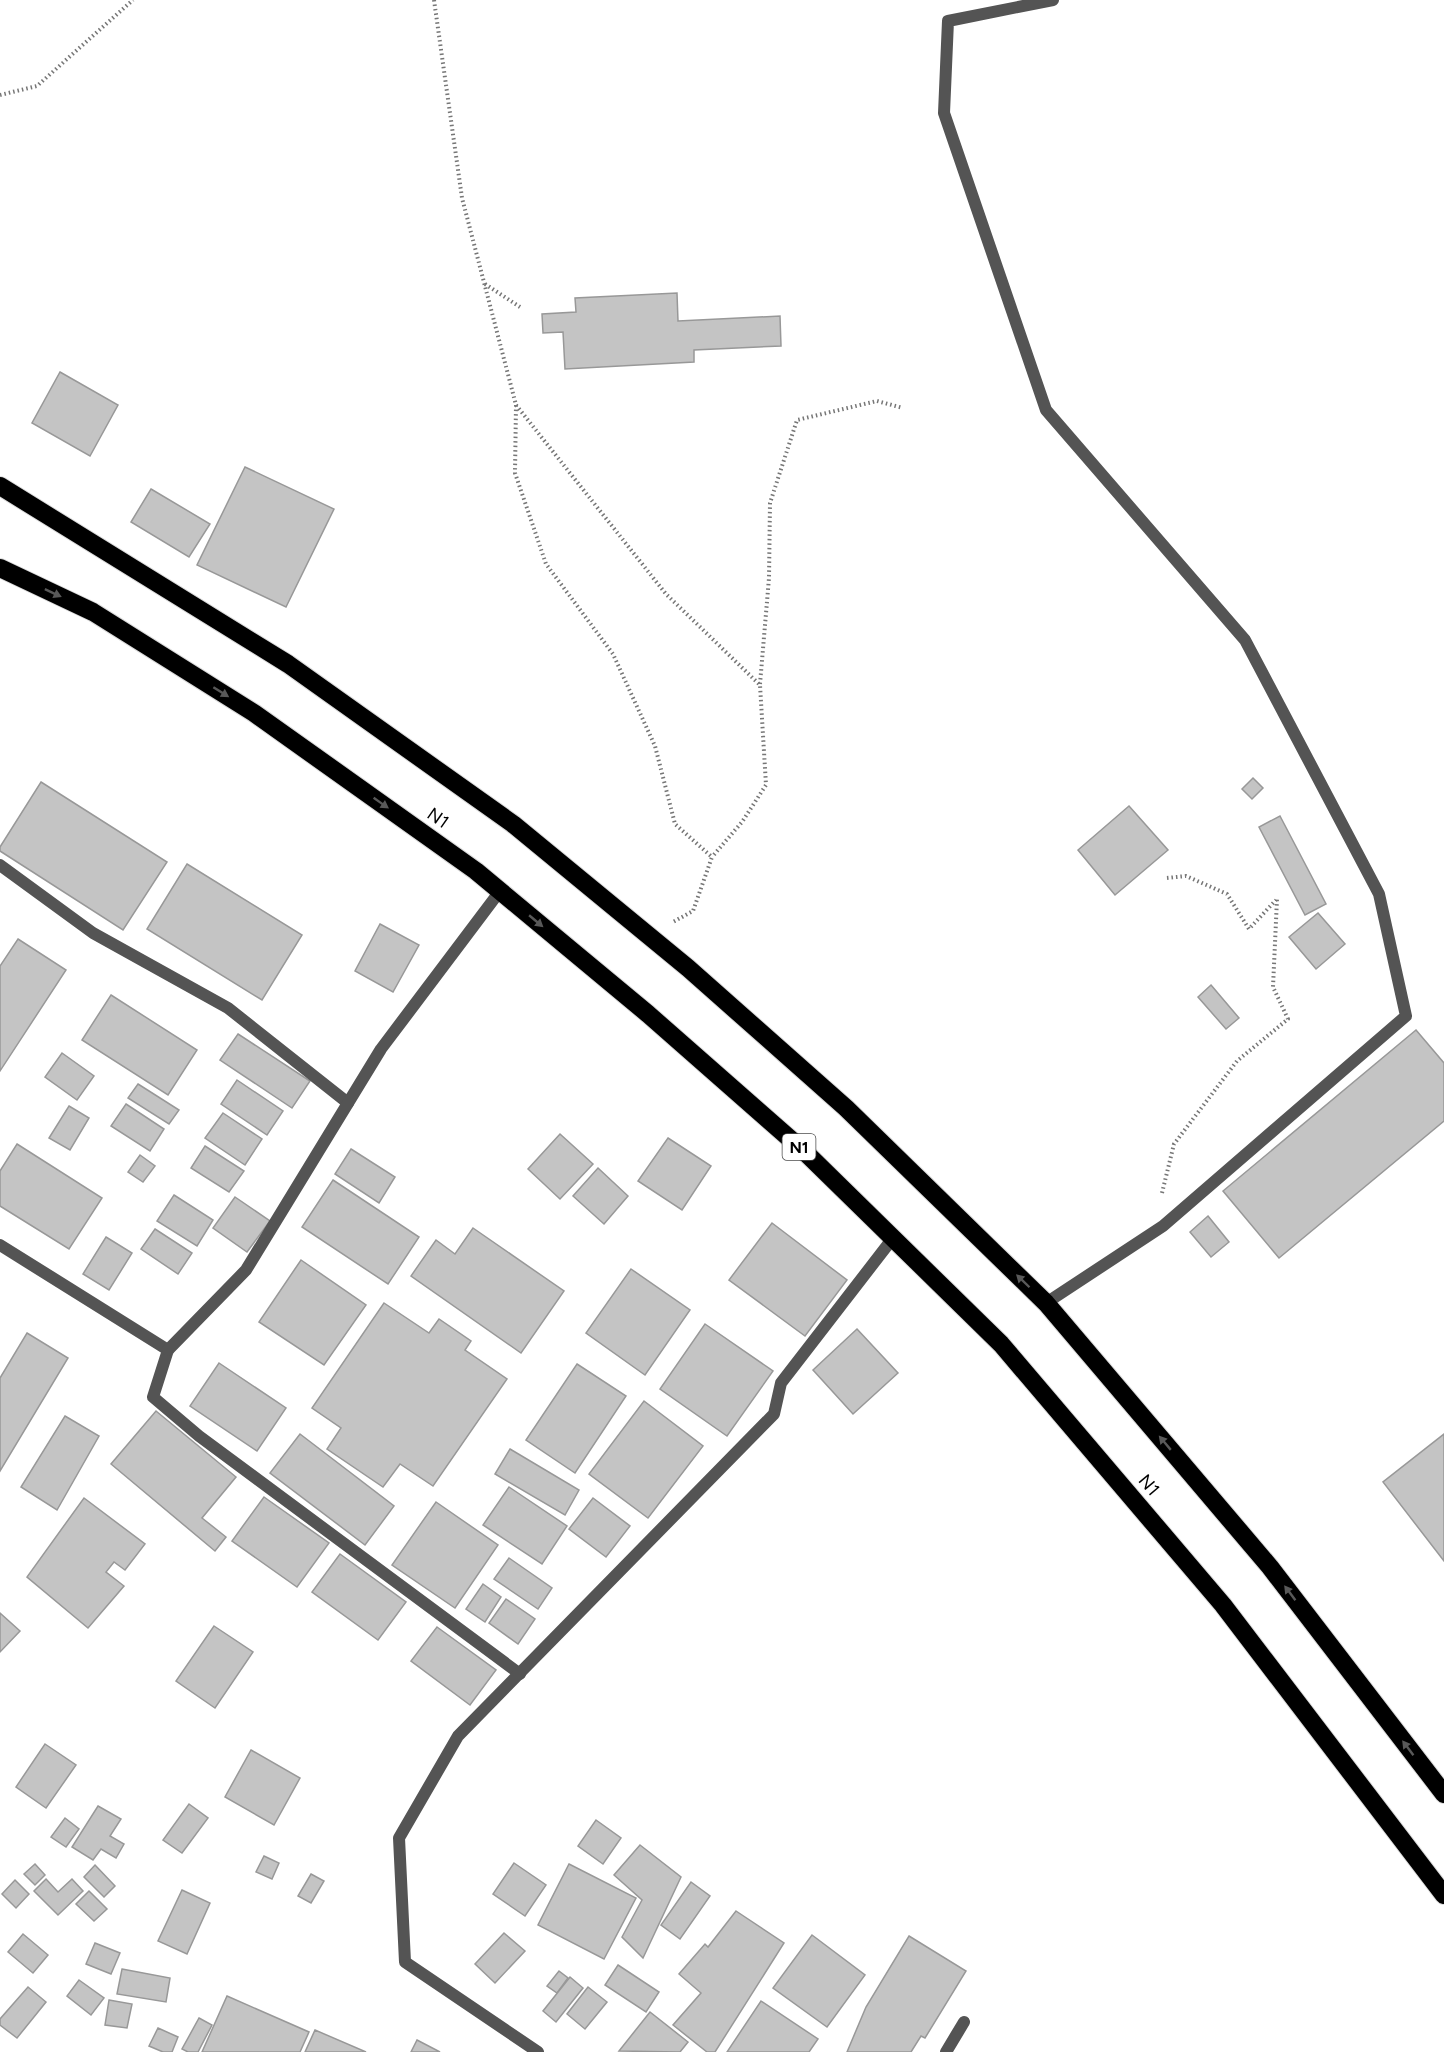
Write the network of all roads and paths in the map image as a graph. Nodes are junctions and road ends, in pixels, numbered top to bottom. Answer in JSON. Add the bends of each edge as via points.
{"nodes":[{"id":1,"x":132,"y":0,"type":"edge"},
{"id":2,"x":434,"y":0,"type":"edge"},
{"id":3,"x":1053,"y":0,"type":"edge"},
{"id":4,"x":0,"y":95,"type":"edge"},
{"id":5,"x":484,"y":283,"type":"junction"},
{"id":6,"x":520,"y":307,"type":"dead end"},
{"id":7,"x":516,"y":405,"type":"junction"},
{"id":8,"x":903,"y":408,"type":"dead end"},
{"id":9,"x":0,"y":486,"type":"edge"},
{"id":10,"x":0,"y":568,"type":"edge"},
{"id":11,"x":760,"y":685,"type":"junction"},
{"id":12,"x":711,"y":857,"type":"junction"},
{"id":13,"x":0,"y":865,"type":"edge"},
{"id":14,"x":1167,"y":878,"type":"dead end"},
{"id":15,"x":500,"y":891,"type":"junction"},
{"id":16,"x":648,"y":935,"type":"junction"},
{"id":17,"x":348,"y":1103,"type":"junction"},
{"id":18,"x":1163,"y":1226,"type":"junction"},
{"id":19,"x":893,"y":1238,"type":"junction"},
{"id":20,"x":0,"y":1245,"type":"edge"},
{"id":21,"x":1046,"y":1303,"type":"junction"},
{"id":22,"x":168,"y":1350,"type":"junction"},
{"id":23,"x":520,"y":1674,"type":"junction"},
{"id":24,"x":1444,"y":1794,"type":"edge"},
{"id":25,"x":1444,"y":1895,"type":"edge"},
{"id":26,"x":964,"y":2022,"type":"dead end"},
{"id":27,"x":537,"y":2052,"type":"edge"},
{"id":28,"x":946,"y":2052,"type":"edge"}],
"edges":[{"from":1,"to":4,"type":"path","via":[[37,86]]},
{"from":2,"to":5,"type":"path","via":[[462,198]]},
{"from":3,"to":18,"type":"street","via":[[948,21],[944,113],[1038,388],[1046,410],[1245,640],[1379,894],[1406,1016]]},
{"from":5,"to":6,"type":"path"},
{"from":5,"to":7,"type":"path"},
{"from":7,"to":11,"type":"path","via":[[666,594]]},
{"from":7,"to":12,"type":"path","via":[[515,473],[546,564],[613,654],[655,746],[675,824]]},
{"from":8,"to":11,"type":"path","via":[[877,401],[797,420],[770,502],[769,578]]},
{"from":9,"to":16,"type":"highway","via":[[288,664],[513,824]]},
{"from":10,"to":15,"type":"highway","name":"N1","number":"N1","one_way":true,"via":[[93,612],[254,713]]},
{"from":11,"to":12,"type":"path","via":[[766,786],[742,822]]},
{"from":12,"to":16,"type":"path","via":[[693,911]]},
{"from":13,"to":17,"type":"street","via":[[93,933],[228,1008]]},
{"from":14,"to":18,"type":"path","via":[[1186,876],[1227,894],[1249,928],[1277,899],[1273,987],[1288,1019],[1237,1061],[1174,1144],[1161,1199]]},
{"from":15,"to":17,"type":"street","via":[[381,1049]]},
{"from":15,"to":19,"type":"highway","name":"N1","number":"N1","one_way":true,"via":[[805,1152]]},
{"from":21,"to":16,"type":"highway","one_way":true,"via":[[846,1108]]},
{"from":17,"to":22,"type":"street","via":[[246,1270]]},
{"from":18,"to":21,"type":"street"},
{"from":19,"to":23,"type":"street","via":[[781,1383],[774,1414]]},
{"from":19,"to":25,"type":"highway","name":"N1","number":"N1","via":[[1001,1344],[1223,1605]]},
{"from":20,"to":22,"type":"street"},
{"from":24,"to":21,"type":"highway","one_way":true,"via":[[1270,1567]]},
{"from":22,"to":23,"type":"street","via":[[153,1397],[199,1436]]},
{"from":23,"to":27,"type":"street","via":[[458,1736],[399,1838],[405,1962]]},
{"from":26,"to":28,"type":"street"}]}
